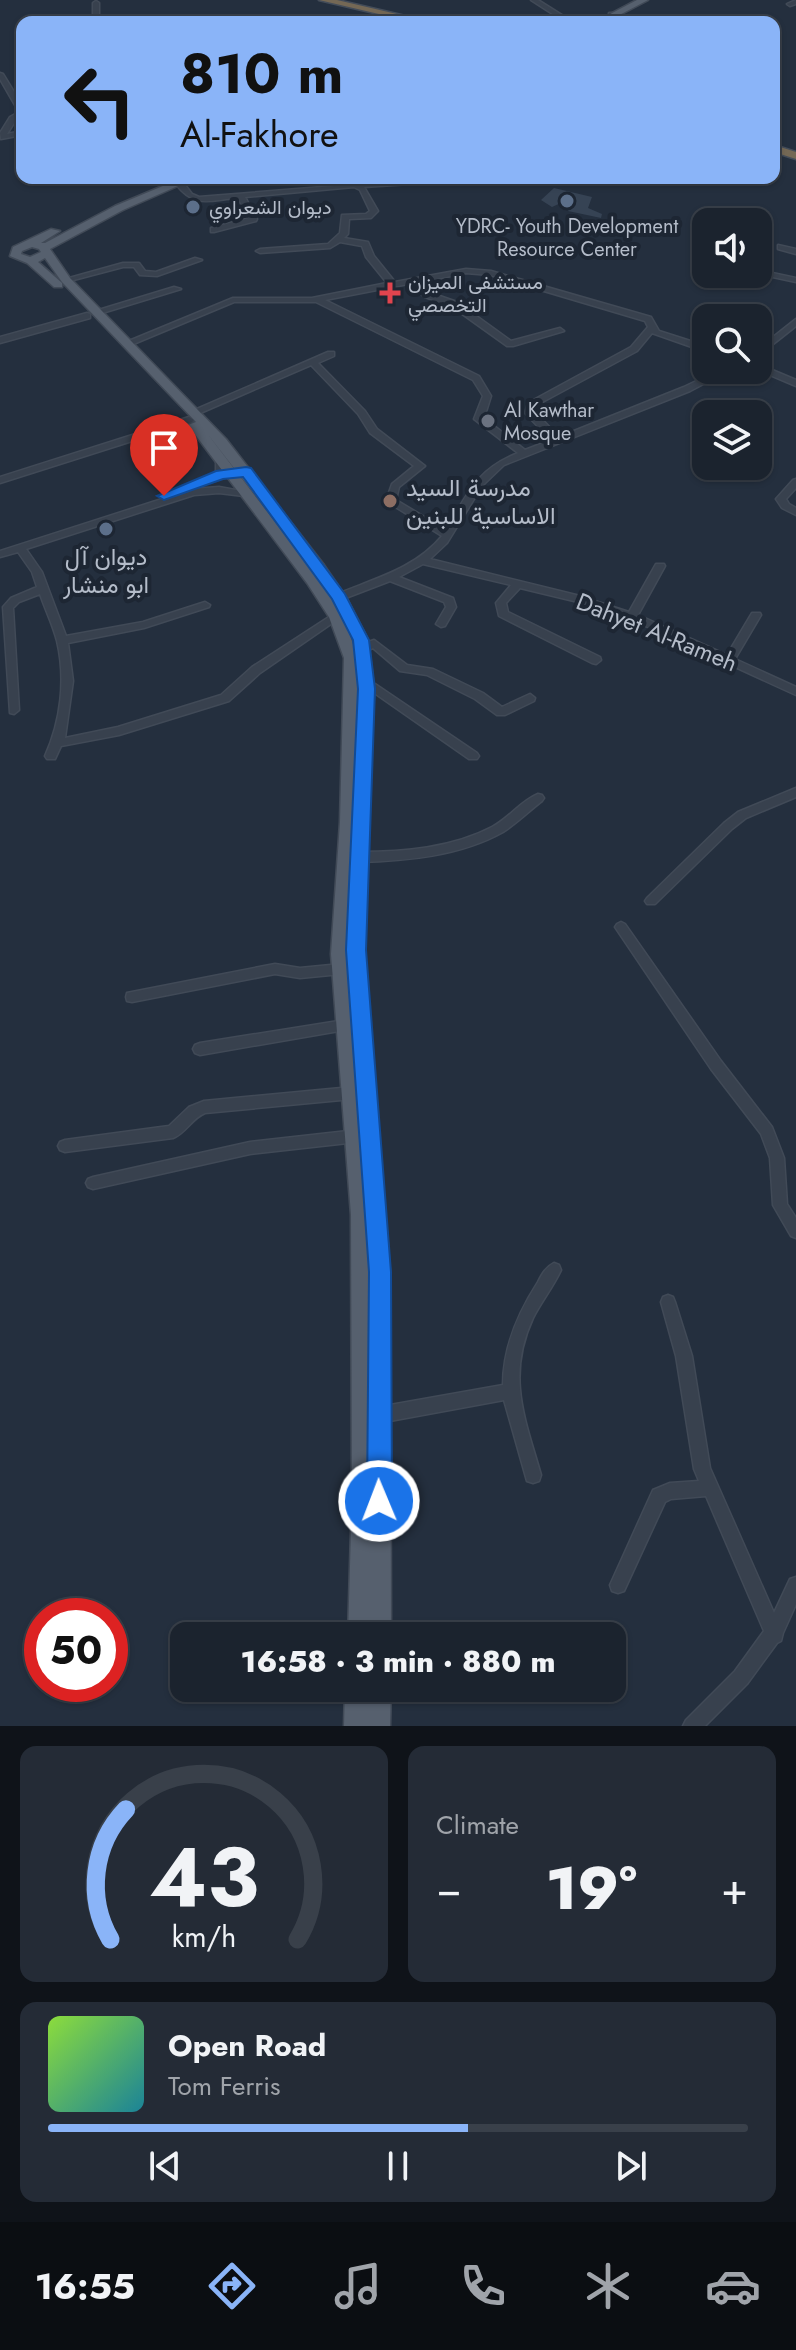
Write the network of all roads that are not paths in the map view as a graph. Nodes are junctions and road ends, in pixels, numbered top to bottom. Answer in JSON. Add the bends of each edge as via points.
{"nodes":[{"id":1,"x":324,"y":0,"type":"edge"},
{"id":2,"x":534,"y":0,"type":"edge"},
{"id":3,"x":628,"y":0,"type":"edge"},
{"id":4,"x":644,"y":0,"type":"edge"},
{"id":5,"x":96,"y":3,"type":"dead end"},
{"id":6,"x":611,"y":14,"type":"junction"},
{"id":7,"x":96,"y":16,"type":"edge"},
{"id":8,"x":398,"y":16,"type":"edge"},
{"id":9,"x":560,"y":16,"type":"edge"},
{"id":10,"x":597,"y":16,"type":"edge"},
{"id":11,"x":608,"y":16,"type":"edge"},
{"id":12,"x":616,"y":16,"type":"edge"},
{"id":13,"x":1,"y":75,"type":"edge"},
{"id":14,"x":16,"y":101,"type":"edge"},
{"id":15,"x":16,"y":117,"type":"edge"},
{"id":16,"x":0,"y":137,"type":"edge"},
{"id":17,"x":169,"y":184,"type":"edge"},
{"id":18,"x":170,"y":184,"type":"edge"},
{"id":19,"x":181,"y":184,"type":"edge"},
{"id":20,"x":342,"y":184,"type":"edge"},
{"id":21,"x":362,"y":184,"type":"edge"},
{"id":22,"x":240,"y":195,"type":"junction"},
{"id":23,"x":214,"y":230,"type":"dead end"},
{"id":24,"x":338,"y":239,"type":"junction"},
{"id":25,"x":31,"y":244,"type":"junction"},
{"id":26,"x":781,"y":247,"type":"dead end"},
{"id":27,"x":46,"y":250,"type":"junction"},
{"id":28,"x":260,"y":251,"type":"dead end"},
{"id":29,"x":796,"y":252,"type":"edge"},
{"id":30,"x":15,"y":259,"type":"edge"},
{"id":31,"x":198,"y":260,"type":"dead end"},
{"id":32,"x":772,"y":275,"type":"edge"},
{"id":33,"x":66,"y":280,"type":"junction"},
{"id":34,"x":796,"y":280,"type":"edge"},
{"id":35,"x":410,"y":282,"type":"junction"},
{"id":36,"x":393,"y":285,"type":"junction"},
{"id":37,"x":177,"y":289,"type":"dead end"},
{"id":38,"x":317,"y":299,"type":"junction"},
{"id":39,"x":92,"y":314,"type":"junction"},
{"id":40,"x":796,"y":322,"type":"edge"},
{"id":41,"x":651,"y":329,"type":"junction"},
{"id":42,"x":560,"y":331,"type":"dead end"},
{"id":43,"x":0,"y":340,"type":"edge"},
{"id":44,"x":772,"y":342,"type":"edge"},
{"id":45,"x":128,"y":343,"type":"junction"},
{"id":46,"x":692,"y":345,"type":"edge"},
{"id":47,"x":331,"y":354,"type":"dead end"},
{"id":48,"x":313,"y":362,"type":"junction"},
{"id":49,"x":772,"y":373,"type":"edge"},
{"id":50,"x":796,"y":383,"type":"edge"},
{"id":51,"x":694,"y":384,"type":"edge"},
{"id":52,"x":192,"y":416,"type":"junction"},
{"id":53,"x":556,"y":439,"type":"junction"},
{"id":54,"x":522,"y":452,"type":"junction"},
{"id":55,"x":234,"y":474,"type":"junction"},
{"id":56,"x":0,"y":480,"type":"edge"},
{"id":57,"x":796,"y":482,"type":"edge"},
{"id":58,"x":193,"y":492,"type":"junction"},
{"id":59,"x":249,"y":495,"type":"junction"},
{"id":60,"x":796,"y":512,"type":"edge"},
{"id":61,"x":446,"y":534,"type":"junction"},
{"id":62,"x":21,"y":549,"type":"junction"},
{"id":63,"x":0,"y":551,"type":"edge"},
{"id":64,"x":421,"y":560,"type":"junction"},
{"id":65,"x":660,"y":566,"type":"dead end"},
{"id":66,"x":388,"y":576,"type":"junction"},
{"id":67,"x":518,"y":583,"type":"junction"},
{"id":68,"x":42,"y":589,"type":"junction"},
{"id":69,"x":339,"y":597,"type":"junction"},
{"id":70,"x":205,"y":605,"type":"dead end"},
{"id":71,"x":756,"y":615,"type":"dead end"},
{"id":72,"x":632,"y":616,"type":"junction"},
{"id":73,"x":336,"y":617,"type":"junction"},
{"id":74,"x":441,"y":624,"type":"dead end"},
{"id":75,"x":62,"y":640,"type":"junction"},
{"id":76,"x":361,"y":649,"type":"junction"},
{"id":77,"x":596,"y":660,"type":"dead end"},
{"id":78,"x":729,"y":660,"type":"junction"},
{"id":79,"x":367,"y":689,"type":"junction"},
{"id":80,"x":796,"y":691,"type":"edge"},
{"id":81,"x":530,"y":698,"type":"dead end"},
{"id":82,"x":14,"y":710,"type":"dead end"},
{"id":83,"x":58,"y":743,"type":"junction"},
{"id":84,"x":51,"y":756,"type":"dead end"},
{"id":85,"x":473,"y":756,"type":"dead end"},
{"id":86,"x":796,"y":792,"type":"edge"},
{"id":87,"x":538,"y":798,"type":"dead end"},
{"id":88,"x":358,"y":857,"type":"junction"},
{"id":89,"x":651,"y":901,"type":"dead end"},
{"id":90,"x":621,"y":927,"type":"dead end"},
{"id":91,"x":341,"y":969,"type":"junction"},
{"id":92,"x":132,"y":997,"type":"dead end"},
{"id":93,"x":345,"y":1025,"type":"junction"},
{"id":94,"x":200,"y":1049,"type":"dead end"},
{"id":95,"x":352,"y":1093,"type":"junction"},
{"id":96,"x":357,"y":1136,"type":"junction"},
{"id":97,"x":65,"y":1146,"type":"dead end"},
{"id":98,"x":93,"y":1183,"type":"dead end"},
{"id":99,"x":796,"y":1231,"type":"edge"},
{"id":100,"x":554,"y":1270,"type":"dead end"},
{"id":101,"x":668,"y":1302,"type":"dead end"},
{"id":102,"x":511,"y":1391,"type":"junction"},
{"id":103,"x":379,"y":1415,"type":"junction"},
{"id":104,"x":533,"y":1475,"type":"dead end"},
{"id":105,"x":709,"y":1488,"type":"junction"},
{"id":106,"x":618,"y":1585,"type":"dead end"},
{"id":107,"x":796,"y":1585,"type":"edge"},
{"id":108,"x":359,"y":1622,"type":"edge"},
{"id":109,"x":380,"y":1622,"type":"edge"},
{"id":110,"x":775,"y":1635,"type":"junction"},
{"id":111,"x":357,"y":1702,"type":"edge"},
{"id":112,"x":379,"y":1702,"type":"edge"},
{"id":113,"x":356,"y":1726,"type":"edge"},
{"id":114,"x":378,"y":1726,"type":"edge"},
{"id":115,"x":692,"y":1726,"type":"edge"}],
"edges":[{"from":1,"to":8,"type":"highway"},
{"from":2,"to":9,"type":"street"},
{"from":3,"to":10,"type":"main road"},
{"from":4,"to":6,"type":"main road"},
{"from":5,"to":7,"type":"street"},
{"from":6,"to":11,"type":"main road"},
{"from":6,"to":12,"type":"street"},
{"from":13,"to":14,"type":"street"},
{"from":15,"to":16,"type":"street"},
{"from":17,"to":25,"type":"main road"},
{"from":18,"to":27,"type":"main road"},
{"from":19,"to":22,"type":"street","via":[[195,198]]},
{"from":20,"to":22,"type":"street"},
{"from":21,"to":24,"type":"street","via":[[374,212],[345,217],[345,232]]},
{"from":22,"to":23,"type":"street","via":[[253,219]]},
{"from":24,"to":28,"type":"street","via":[[329,247]]},
{"from":24,"to":36,"type":"street","via":[[365,244]]},
{"from":25,"to":27,"type":"main road"},
{"from":25,"to":30,"type":"main road","via":[[17,249]]},
{"from":26,"to":29,"type":"street"},
{"from":27,"to":30,"type":"main road"},
{"from":27,"to":33,"type":"main road"},
{"from":30,"to":39,"type":"main road"},
{"from":31,"to":33,"type":"street","via":[[151,275],[136,265],[123,265]]},
{"from":32,"to":34,"type":"street"},
{"from":33,"to":39,"type":"main road"},
{"from":35,"to":36,"type":"street"},
{"from":35,"to":41,"type":"street","via":[[485,272],[649,319]]},
{"from":35,"to":42,"type":"street","via":[[454,304],[509,344]]},
{"from":36,"to":38,"type":"street"},
{"from":37,"to":39,"type":"street"},
{"from":38,"to":45,"type":"street","via":[[233,300]]},
{"from":38,"to":54,"type":"street","via":[[476,378],[487,396],[478,418]]},
{"from":39,"to":43,"type":"street"},
{"from":39,"to":45,"type":"main road"},
{"from":39,"to":52,"type":"main road"},
{"from":40,"to":44,"type":"street"},
{"from":41,"to":46,"type":"street"},
{"from":41,"to":53,"type":"street","via":[[634,349],[531,405],[530,413]]},
{"from":45,"to":52,"type":"main road"},
{"from":47,"to":48,"type":"street"},
{"from":48,"to":52,"type":"street"},
{"from":48,"to":61,"type":"street","via":[[373,431],[420,465],[395,486],[391,501]]},
{"from":49,"to":50,"type":"street"},
{"from":51,"to":53,"type":"street"},
{"from":52,"to":55,"type":"main road"},
{"from":52,"to":55,"type":"main road"},
{"from":52,"to":56,"type":"street"},
{"from":53,"to":54,"type":"street"},
{"from":54,"to":61,"type":"street","via":[[485,474]]},
{"from":55,"to":58,"type":"street"},
{"from":55,"to":59,"type":"main road"},
{"from":55,"to":63,"type":"street"},
{"from":55,"to":69,"type":"main road"},
{"from":57,"to":60,"type":"street","via":[[781,499]]},
{"from":58,"to":59,"type":"street"},
{"from":58,"to":62,"type":"street"},
{"from":59,"to":73,"type":"main road"},
{"from":61,"to":64,"type":"street"},
{"from":62,"to":63,"type":"street"},
{"from":62,"to":68,"type":"street"},
{"from":64,"to":66,"type":"street"},
{"from":64,"to":67,"type":"street","name":"Dahyet Al-Rameh"},
{"from":65,"to":72,"type":"street"},
{"from":66,"to":69,"type":"street"},
{"from":66,"to":74,"type":"street","via":[[449,600],[451,608]]},
{"from":67,"to":72,"type":"street","name":"Dahyet Al-Rameh"},
{"from":67,"to":77,"type":"street","via":[[501,603],[505,616]]},
{"from":68,"to":75,"type":"street"},
{"from":68,"to":82,"type":"street","via":[[8,607]]},
{"from":69,"to":76,"type":"main road"},
{"from":70,"to":75,"type":"street","via":[[144,625]]},
{"from":71,"to":78,"type":"street"},
{"from":72,"to":78,"type":"street","name":"Dahyet Al-Rameh"},
{"from":73,"to":83,"type":"street","via":[[256,670],[225,698],[119,731]]},
{"from":73,"to":91,"type":"main road","via":[[351,658]]},
{"from":75,"to":83,"type":"street","via":[[68,681]]},
{"from":76,"to":79,"type":"main road"},
{"from":76,"to":81,"type":"street","via":[[374,644],[404,668],[430,673],[501,712]]},
{"from":78,"to":80,"type":"street","name":"Dahyet Al-Rameh"},
{"from":79,"to":85,"type":"street","via":[[375,688]]},
{"from":79,"to":88,"type":"main road"},
{"from":83,"to":84,"type":"street"},
{"from":86,"to":89,"type":"street","via":[[742,815]]},
{"from":87,"to":88,"type":"street","via":[[498,830],[460,843],[394,858]]},
{"from":88,"to":103,"type":"main road","via":[[357,963],[380,1272]]},
{"from":90,"to":99,"type":"street","via":[[767,1131],[777,1158],[780,1205]]},
{"from":91,"to":92,"type":"street","via":[[275,969]]},
{"from":91,"to":93,"type":"main road"},
{"from":93,"to":94,"type":"street"},
{"from":93,"to":95,"type":"main road"},
{"from":95,"to":96,"type":"main road"},
{"from":95,"to":97,"type":"street","via":[[204,1107],[173,1132]]},
{"from":96,"to":98,"type":"street","via":[[250,1148]]},
{"from":96,"to":108,"type":"main road","via":[[363,1315]]},
{"from":100,"to":102,"type":"street","via":[[531,1304],[513,1351]]},
{"from":101,"to":105,"type":"street","via":[[684,1356]]},
{"from":102,"to":103,"type":"street"},
{"from":102,"to":104,"type":"street"},
{"from":103,"to":109,"type":"main road"},
{"from":105,"to":106,"type":"street","via":[[659,1496]]},
{"from":105,"to":110,"type":"street"},
{"from":107,"to":110,"type":"street"},
{"from":110,"to":115,"type":"street","via":[[730,1691]]},
{"from":111,"to":113,"type":"main road"},
{"from":112,"to":114,"type":"main road"}]}
